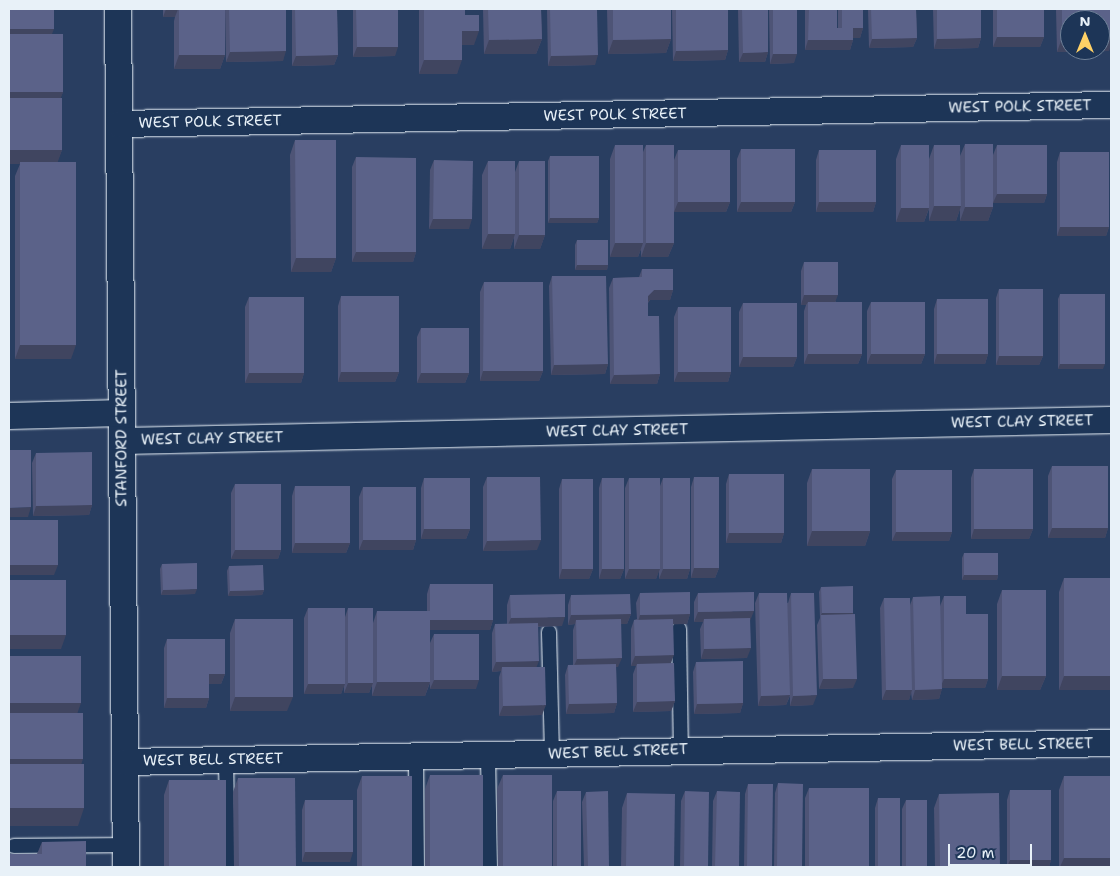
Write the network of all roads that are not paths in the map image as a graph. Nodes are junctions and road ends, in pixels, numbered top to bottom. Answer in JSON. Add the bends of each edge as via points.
{"nodes":[{"id":1,"x":118,"y":9,"type":"edge"},
{"id":2,"x":1111,"y":106,"type":"edge"},
{"id":3,"x":119,"y":124,"type":"junction"},
{"id":4,"x":122,"y":413,"type":"junction"},
{"id":5,"x":9,"y":416,"type":"edge"},
{"id":6,"x":1111,"y":420,"type":"edge"},
{"id":7,"x":122,"y":441,"type":"junction"},
{"id":8,"x":678,"y":629,"type":"edge"},
{"id":9,"x":549,"y":632,"type":"edge"},
{"id":10,"x":1111,"y":743,"type":"edge"},
{"id":11,"x":680,"y":750,"type":"junction"},
{"id":12,"x":552,"y":754,"type":"junction"},
{"id":13,"x":488,"y":755,"type":"junction"},
{"id":14,"x":416,"y":757,"type":"junction"},
{"id":15,"x":226,"y":760,"type":"junction"},
{"id":16,"x":125,"y":762,"type":"junction"},
{"id":17,"x":14,"y":846,"type":"dead end"},
{"id":18,"x":126,"y":856,"type":"edge"},
{"id":19,"x":228,"y":867,"type":"edge"},
{"id":20,"x":417,"y":867,"type":"edge"},
{"id":21,"x":490,"y":867,"type":"edge"}],
"edges":[{"from":1,"to":3,"type":"street","name":"STANFORD STREET"},
{"from":2,"to":3,"type":"street","name":"WEST POLK STREET"},
{"from":3,"to":4,"type":"street","name":"STANFORD STREET"},
{"from":4,"to":5,"type":"street"},
{"from":4,"to":7,"type":"street","name":"STANFORD STREET"},
{"from":6,"to":7,"type":"street","name":"WEST CLAY STREET"},
{"from":7,"to":16,"type":"street","name":"STANFORD STREET"},
{"from":8,"to":11,"type":"lane"},
{"from":9,"to":12,"type":"lane"},
{"from":10,"to":11,"type":"street","name":"WEST BELL STREET"},
{"from":11,"to":12,"type":"street","name":"WEST BELL STREET"},
{"from":12,"to":13,"type":"street","name":"WEST BELL STREET"},
{"from":13,"to":14,"type":"street","name":"WEST BELL STREET"},
{"from":13,"to":21,"type":"lane"},
{"from":14,"to":15,"type":"street","name":"WEST BELL STREET"},
{"from":14,"to":20,"type":"lane"},
{"from":15,"to":16,"type":"street","name":"WEST BELL STREET"},
{"from":15,"to":19,"type":"lane"},
{"from":16,"to":18,"type":"street","name":"STANFORD STREET"},
{"from":17,"to":18,"type":"lane"}]}
